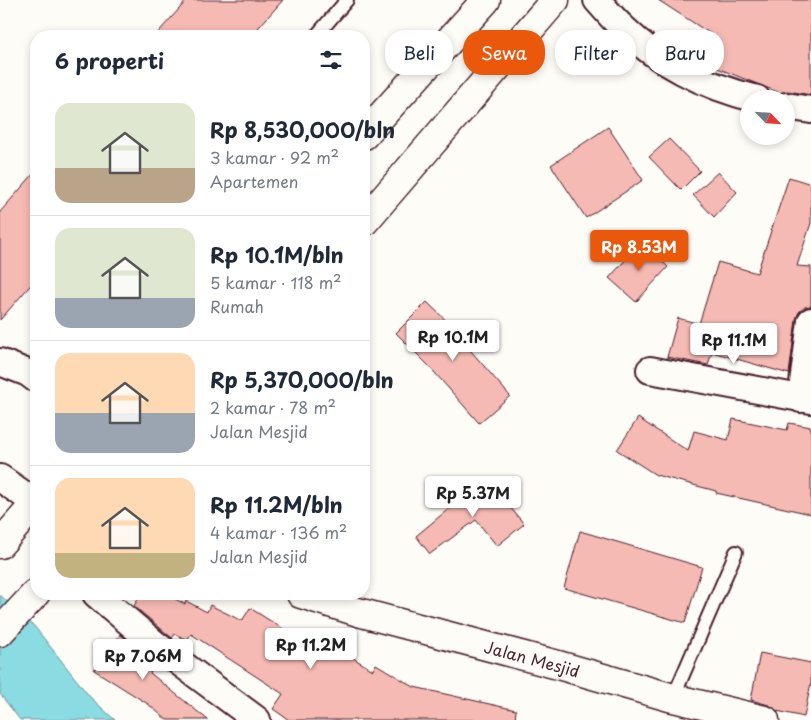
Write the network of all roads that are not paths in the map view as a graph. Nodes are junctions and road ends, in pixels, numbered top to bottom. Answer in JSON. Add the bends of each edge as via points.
{"nodes":[{"id":1,"x":347,"y":0,"type":"edge"},
{"id":2,"x":486,"y":0,"type":"edge"},
{"id":3,"x":555,"y":0,"type":"edge"},
{"id":4,"x":597,"y":0,"type":"edge"},
{"id":5,"x":321,"y":30,"type":"edge"},
{"id":6,"x":740,"y":94,"type":"edge"},
{"id":7,"x":795,"y":107,"type":"edge"},
{"id":8,"x":811,"y":110,"type":"edge"},
{"id":9,"x":370,"y":128,"type":"edge"},
{"id":10,"x":370,"y":215,"type":"edge"},
{"id":11,"x":811,"y":321,"type":"edge"},
{"id":12,"x":0,"y":362,"type":"edge"},
{"id":13,"x":650,"y":370,"type":"dead end"},
{"id":14,"x":30,"y":371,"type":"edge"},
{"id":15,"x":806,"y":400,"type":"edge"},
{"id":16,"x":0,"y":478,"type":"edge"},
{"id":17,"x":30,"y":499,"type":"edge"},
{"id":18,"x":30,"y":510,"type":"edge"},
{"id":19,"x":2,"y":542,"type":"edge"},
{"id":20,"x":736,"y":552,"type":"dead end"},
{"id":21,"x":30,"y":600,"type":"edge"},
{"id":22,"x":103,"y":600,"type":"edge"},
{"id":23,"x":320,"y":600,"type":"edge"},
{"id":24,"x":0,"y":632,"type":"edge"},
{"id":25,"x":673,"y":698,"type":"junction"},
{"id":26,"x":257,"y":720,"type":"edge"},
{"id":27,"x":765,"y":720,"type":"edge"}],
"edges":[{"from":1,"to":5,"type":"lane"},
{"from":2,"to":9,"type":"main road"},
{"from":3,"to":10,"type":"main road"},
{"from":4,"to":6,"type":"street","via":[[623,29],[660,58],[699,80]]},
{"from":7,"to":8,"type":"street"},
{"from":11,"to":15,"type":"street"},
{"from":12,"to":14,"type":"street"},
{"from":13,"to":15,"type":"street"},
{"from":16,"to":17,"type":"street"},
{"from":18,"to":19,"type":"main road"},
{"from":20,"to":25,"type":"lane"},
{"from":21,"to":24,"type":"main road"},
{"from":22,"to":26,"type":"street","via":[[155,644]]},
{"from":23,"to":25,"type":"main road","name":"Jalan Mesjid"},
{"from":25,"to":27,"type":"main road","name":"Jalan Mesjid"}]}
